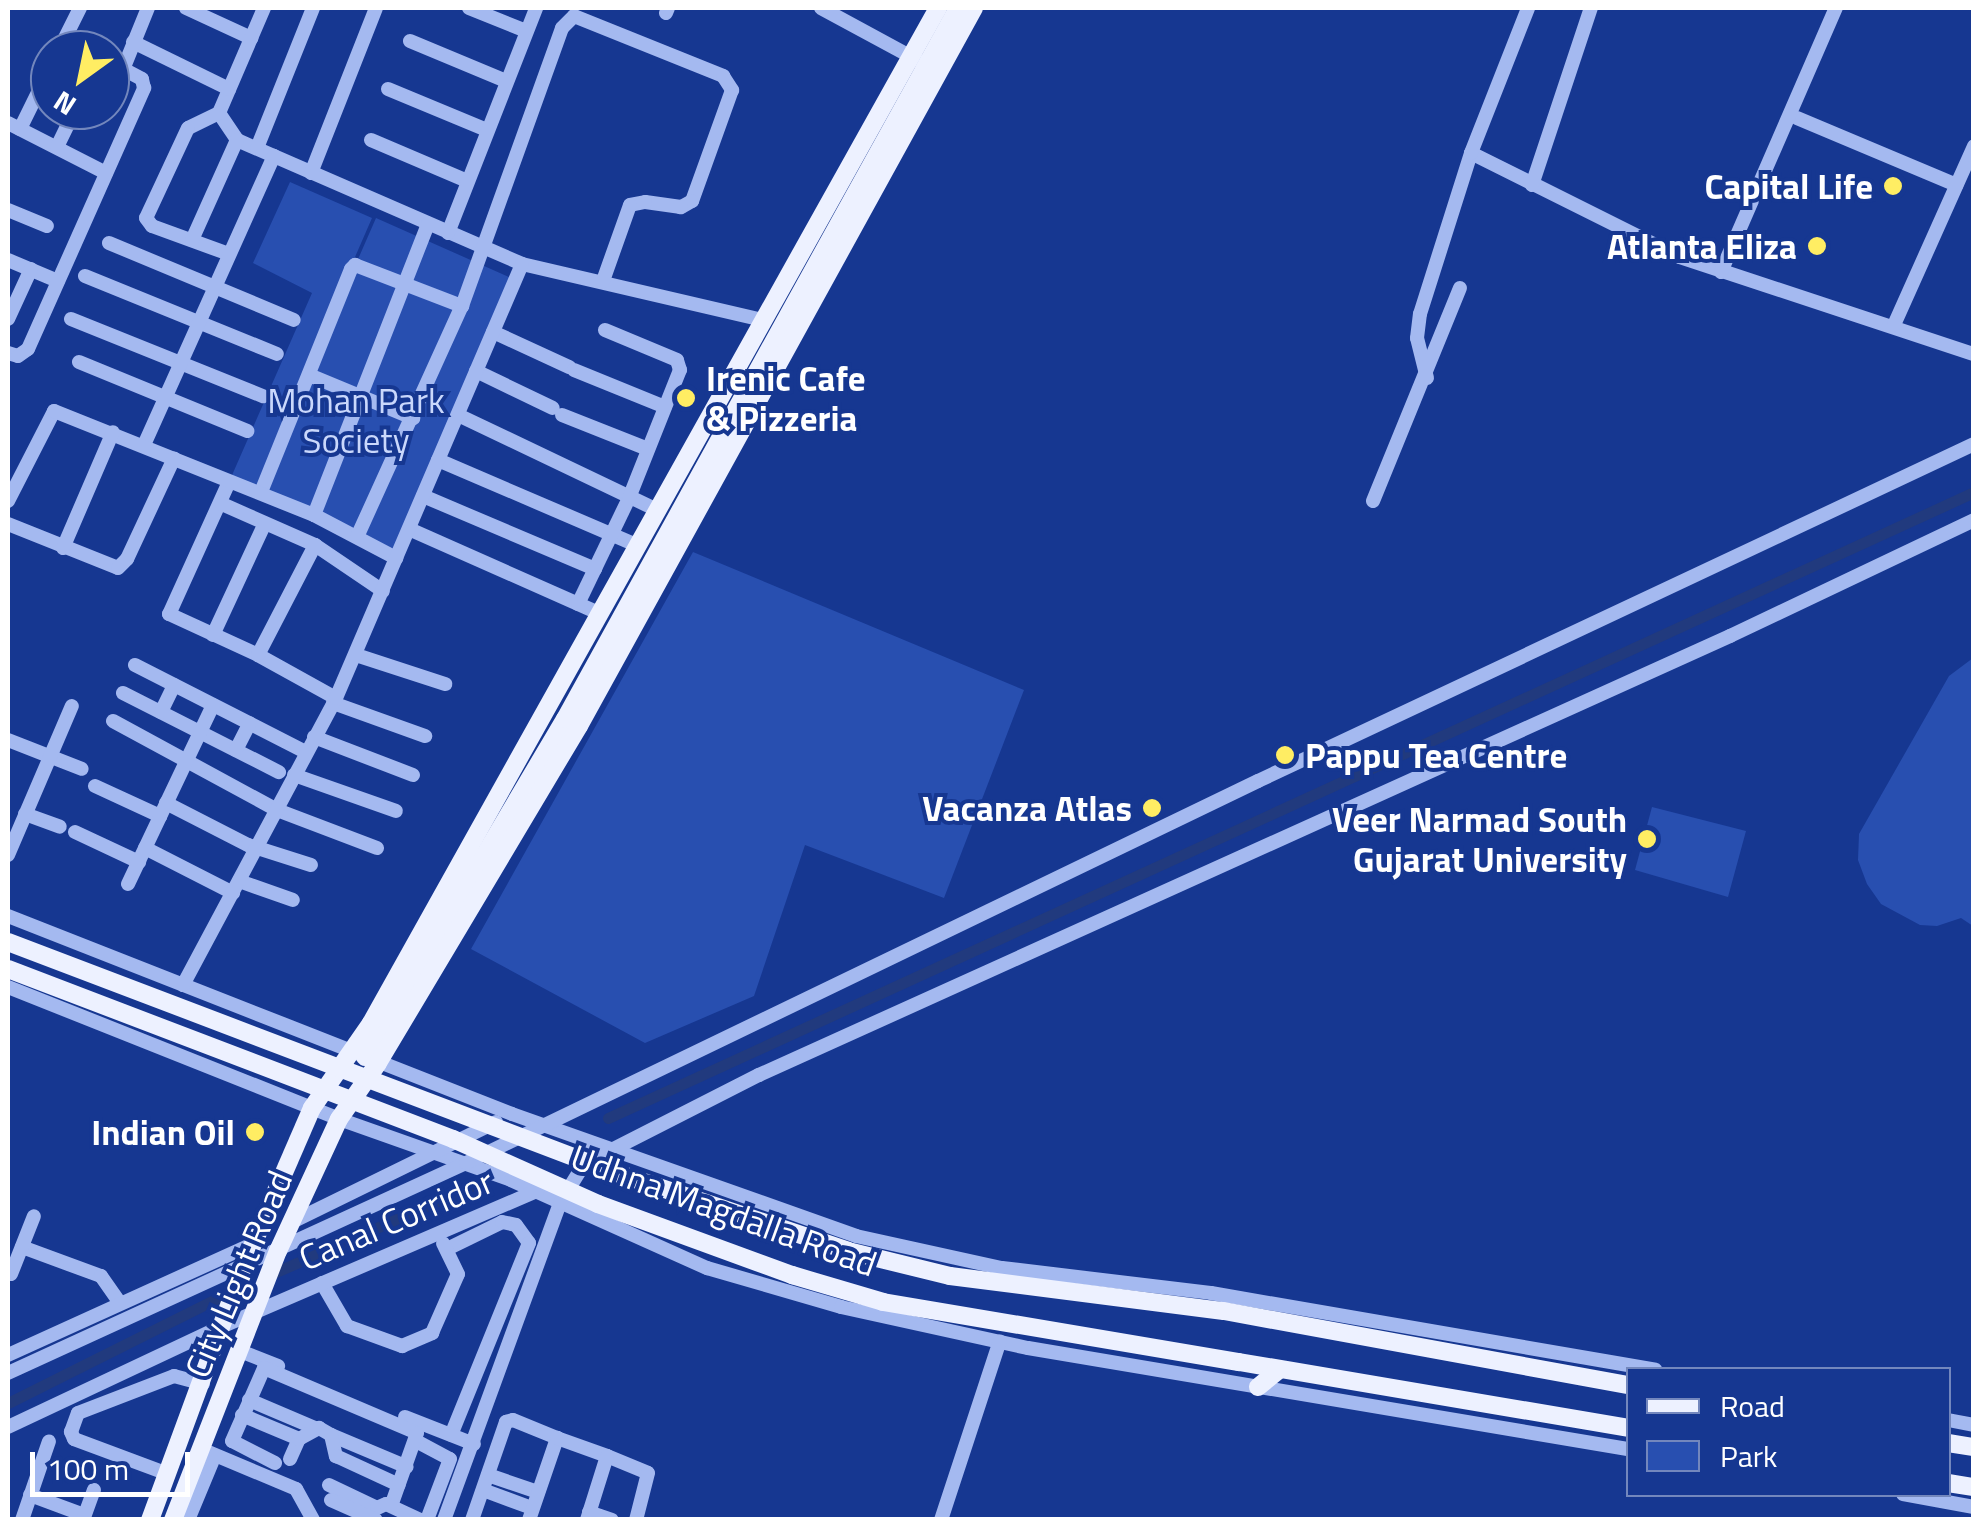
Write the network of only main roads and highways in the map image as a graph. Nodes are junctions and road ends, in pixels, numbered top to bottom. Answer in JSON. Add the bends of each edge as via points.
{"nodes":[{"id":1,"x":942,"y":8,"type":"edge"},
{"id":2,"x":958,"y":8,"type":"edge"},
{"id":3,"x":974,"y":8,"type":"edge"},
{"id":4,"x":924,"y":64,"type":"junction"},
{"id":5,"x":8,"y":942,"type":"edge"},
{"id":6,"x":8,"y":969,"type":"edge"},
{"id":7,"x":366,"y":1057,"type":"junction"},
{"id":8,"x":1280,"y":1369,"type":"junction"},
{"id":9,"x":1626,"y":1385,"type":"edge"},
{"id":10,"x":1258,"y":1387,"type":"road end"},
{"id":11,"x":1626,"y":1428,"type":"edge"},
{"id":12,"x":150,"y":1520,"type":"edge"},
{"id":13,"x":174,"y":1520,"type":"edge"}],
"edges":[{"from":1,"to":4,"type":"main road"},
{"from":2,"to":4,"type":"main road"},
{"from":3,"to":4,"type":"main road"},
{"from":4,"to":7,"type":"main road","via":[[762,320],[655,510]]},
{"from":4,"to":7,"type":"main road","via":[[505,812],[406,972]]},
{"from":4,"to":7,"type":"main road","via":[[579,726]]},
{"from":5,"to":9,"type":"main road","name":"Udhna Magdalla Road","bridge":true,"via":[[605,1169],[848,1251],[950,1276],[1224,1312]]},
{"from":6,"to":8,"type":"main road","name":"Udhna Magdalla Road","bridge":true,"via":[[792,1276],[883,1302]]},
{"from":7,"to":12,"type":"main road","via":[[312,1108],[244,1265]]},
{"from":7,"to":13,"type":"main road","name":"City Light Road","via":[[278,1251],[255,1312],[248,1354],[221,1400],[208,1452]]},
{"from":8,"to":10,"type":"main road"},
{"from":8,"to":11,"type":"main road","name":"Udhna Magdalla Road"}]}
